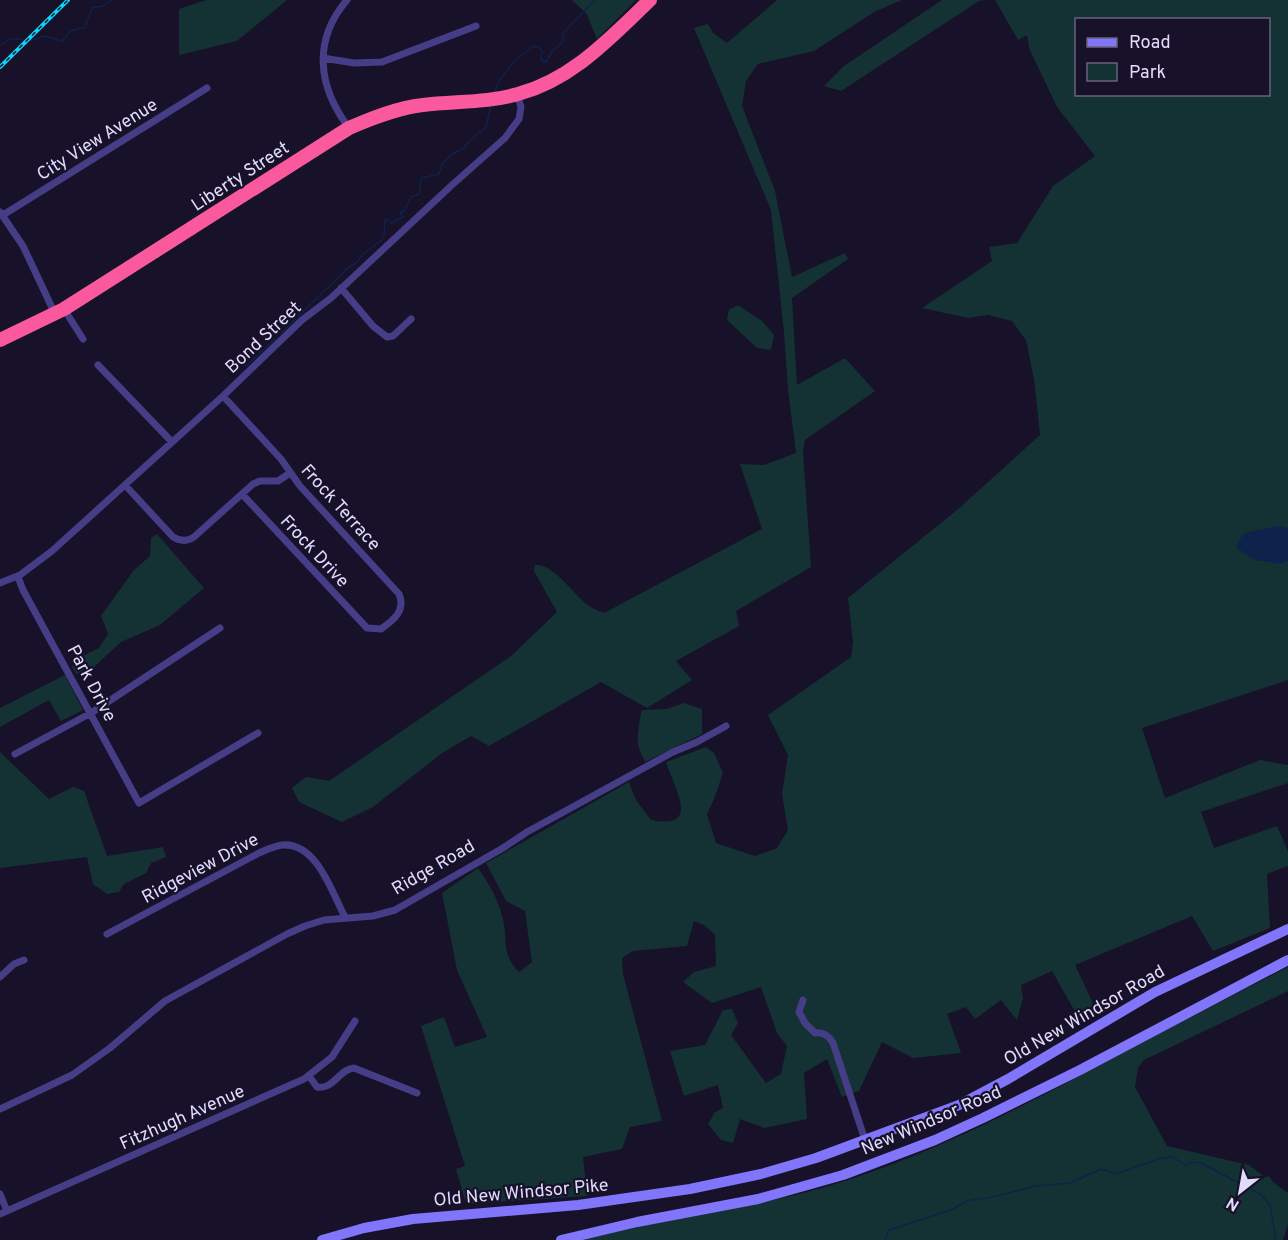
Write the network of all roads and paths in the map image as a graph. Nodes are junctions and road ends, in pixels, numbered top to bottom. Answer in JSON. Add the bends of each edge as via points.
{"nodes":[{"id":1,"x":347,"y":0,"type":"edge"},
{"id":2,"x":650,"y":0,"type":"edge"},
{"id":3,"x":476,"y":26,"type":"dead end"},
{"id":4,"x":323,"y":58,"type":"junction"},
{"id":5,"x":207,"y":88,"type":"dead end"},
{"id":6,"x":517,"y":94,"type":"junction"},
{"id":7,"x":349,"y":129,"type":"junction"},
{"id":8,"x":2,"y":213,"type":"edge"},
{"id":9,"x":341,"y":288,"type":"junction"},
{"id":10,"x":59,"y":311,"type":"junction"},
{"id":11,"x":411,"y":319,"type":"dead end"},
{"id":12,"x":83,"y":339,"type":"dead end"},
{"id":13,"x":0,"y":340,"type":"edge"},
{"id":14,"x":98,"y":364,"type":"dead end"},
{"id":15,"x":223,"y":396,"type":"junction"},
{"id":16,"x":172,"y":442,"type":"junction"},
{"id":17,"x":290,"y":473,"type":"junction"},
{"id":18,"x":125,"y":485,"type":"junction"},
{"id":19,"x":242,"y":494,"type":"junction"},
{"id":20,"x":18,"y":577,"type":"junction"},
{"id":21,"x":0,"y":583,"type":"edge"},
{"id":22,"x":220,"y":628,"type":"dead end"},
{"id":23,"x":367,"y":628,"type":"joint"},
{"id":24,"x":91,"y":713,"type":"junction"},
{"id":25,"x":726,"y":726,"type":"dead end"},
{"id":26,"x":258,"y":733,"type":"dead end"},
{"id":27,"x":15,"y":754,"type":"dead end"},
{"id":28,"x":345,"y":917,"type":"junction"},
{"id":29,"x":1288,"y":929,"type":"edge"},
{"id":30,"x":107,"y":934,"type":"dead end"},
{"id":31,"x":24,"y":960,"type":"dead end"},
{"id":32,"x":1288,"y":960,"type":"edge"},
{"id":33,"x":0,"y":976,"type":"edge"},
{"id":34,"x":803,"y":1000,"type":"dead end"},
{"id":35,"x":355,"y":1021,"type":"dead end"},
{"id":36,"x":309,"y":1076,"type":"junction"},
{"id":37,"x":417,"y":1093,"type":"dead end"},
{"id":38,"x":0,"y":1109,"type":"edge"},
{"id":39,"x":865,"y":1140,"type":"junction"},
{"id":40,"x":725,"y":1182,"type":"joint"},
{"id":41,"x":0,"y":1194,"type":"edge"},
{"id":42,"x":3,"y":1212,"type":"edge"},
{"id":43,"x":322,"y":1240,"type":"edge"},
{"id":44,"x":561,"y":1240,"type":"edge"}],
"edges":[{"from":1,"to":4,"type":"street","via":[[331,24]]},
{"from":2,"to":6,"type":"highway","via":[[578,66]]},
{"from":3,"to":4,"type":"street","via":[[382,62]]},
{"from":4,"to":7,"type":"street","via":[[329,95]]},
{"from":5,"to":8,"type":"street","name":"City View Avenue"},
{"from":6,"to":7,"type":"highway","name":"Liberty Street","via":[[474,102],[420,105],[383,114]]},
{"from":6,"to":9,"type":"street","name":"Bond Street","via":[[520,114],[511,132]]},
{"from":7,"to":10,"type":"highway","name":"Liberty Street"},
{"from":8,"to":10,"type":"street"},
{"from":9,"to":11,"type":"street","via":[[387,337]]},
{"from":9,"to":15,"type":"street","name":"Bond Street"},
{"from":10,"to":12,"type":"street"},
{"from":10,"to":13,"type":"highway","name":"Liberty Street"},
{"from":14,"to":16,"type":"street"},
{"from":15,"to":16,"type":"street","name":"Bond Street"},
{"from":15,"to":17,"type":"street","name":"Frock Terrace"},
{"from":16,"to":18,"type":"street","name":"Bond Street"},
{"from":17,"to":19,"type":"street","via":[[273,482],[255,482]]},
{"from":17,"to":23,"type":"street","name":"Frock Terrace","via":[[401,597],[401,610],[392,621],[381,629]]},
{"from":18,"to":19,"type":"street","via":[[181,541],[194,537]]},
{"from":18,"to":20,"type":"street","name":"Bond Street"},
{"from":19,"to":23,"type":"street","name":"Frock Drive"},
{"from":20,"to":21,"type":"street","name":"Bond Street"},
{"from":20,"to":24,"type":"street","name":"Park Drive"},
{"from":22,"to":24,"type":"street"},
{"from":24,"to":26,"type":"street","name":"Park Drive","via":[[140,803]]},
{"from":24,"to":27,"type":"street"},
{"from":25,"to":28,"type":"street","name":"Ridge Road","via":[[527,832],[395,910],[374,916]]},
{"from":28,"to":30,"type":"street","name":"Ridgeview Drive","via":[[315,861],[296,848],[282,845],[259,853]]},
{"from":28,"to":38,"type":"street","name":"Ridge Road","via":[[305,926],[194,984],[156,1007],[85,1066]]},
{"from":29,"to":39,"type":"street","name":"Old New Windsor Road","via":[[1155,992],[959,1105]]},
{"from":31,"to":33,"type":"street"},
{"from":32,"to":44,"type":"street","name":"New Windsor Road","via":[[1080,1070],[935,1140],[768,1196]]},
{"from":34,"to":39,"type":"street","via":[[799,1012],[806,1023],[833,1043]]},
{"from":35,"to":36,"type":"street","name":"Fitzhugh Avenue","via":[[332,1058]]},
{"from":36,"to":37,"type":"street","via":[[322,1088],[354,1068]]},
{"from":36,"to":42,"type":"street","name":"Fitzhugh Avenue"},
{"from":39,"to":40,"type":"street","name":"Old New Windsor Road","via":[[774,1171]]},
{"from":40,"to":43,"type":"street","name":"Old New Windsor Pike","via":[[578,1205],[413,1219]]},
{"from":41,"to":42,"type":"street"}]}
